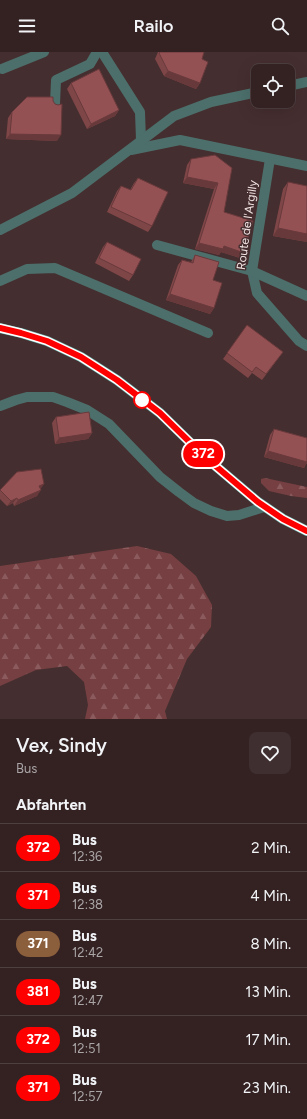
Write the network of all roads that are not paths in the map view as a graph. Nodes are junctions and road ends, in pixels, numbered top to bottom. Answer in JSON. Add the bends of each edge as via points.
{"nodes":[{"id":1,"x":44,"y":52,"type":"edge"},
{"id":2,"x":97,"y":52,"type":"edge"},
{"id":3,"x":102,"y":52,"type":"edge"},
{"id":4,"x":2,"y":69,"type":"dead end"},
{"id":5,"x":307,"y":82,"type":"edge"},
{"id":6,"x":295,"y":85,"type":"edge"},
{"id":7,"x":251,"y":93,"type":"edge"},
{"id":8,"x":55,"y":104,"type":"edge"},
{"id":9,"x":141,"y":140,"type":"junction"},
{"id":10,"x":127,"y":151,"type":"junction"},
{"id":11,"x":270,"y":159,"type":"junction"},
{"id":12,"x":307,"y":166,"type":"edge"},
{"id":13,"x":0,"y":230,"type":"edge"},
{"id":14,"x":157,"y":245,"type":"dead end"},
{"id":15,"x":252,"y":271,"type":"junction"},
{"id":16,"x":0,"y":281,"type":"edge"},
{"id":17,"x":307,"y":296,"type":"edge"},
{"id":18,"x":0,"y":328,"type":"edge"},
{"id":19,"x":208,"y":332,"type":"dead end"},
{"id":20,"x":307,"y":346,"type":"edge"},
{"id":21,"x":0,"y":406,"type":"edge"},
{"id":22,"x":264,"y":506,"type":"junction"},
{"id":23,"x":307,"y":531,"type":"edge"}],
"edges":[{"from":1,"to":4,"type":"street"},
{"from":2,"to":8,"type":"street","via":[[90,64],[56,80]]},
{"from":3,"to":9,"type":"street","via":[[140,112]]},
{"from":5,"to":6,"type":"street"},
{"from":7,"to":9,"type":"street","via":[[211,102],[174,116]]},
{"from":9,"to":10,"type":"street"},
{"from":10,"to":11,"type":"street","via":[[180,140]]},
{"from":10,"to":13,"type":"street","via":[[72,193]]},
{"from":11,"to":12,"type":"street"},
{"from":11,"to":15,"type":"street","name":"Route de l'Argilly"},
{"from":14,"to":15,"type":"street"},
{"from":15,"to":17,"type":"street"},
{"from":15,"to":20,"type":"street","name":"Route de l'Argilly","via":[[257,293],[299,341]]},
{"from":16,"to":19,"type":"street","via":[[27,269],[55,268]]},
{"from":18,"to":22,"type":"main road","via":[[47,341],[81,357],[117,380],[160,413],[205,457]]},
{"from":21,"to":22,"type":"street","via":[[38,396],[53,397],[67,402],[109,424],[160,477],[194,503],[227,516],[239,515]]},
{"from":22,"to":23,"type":"main road"}]}
